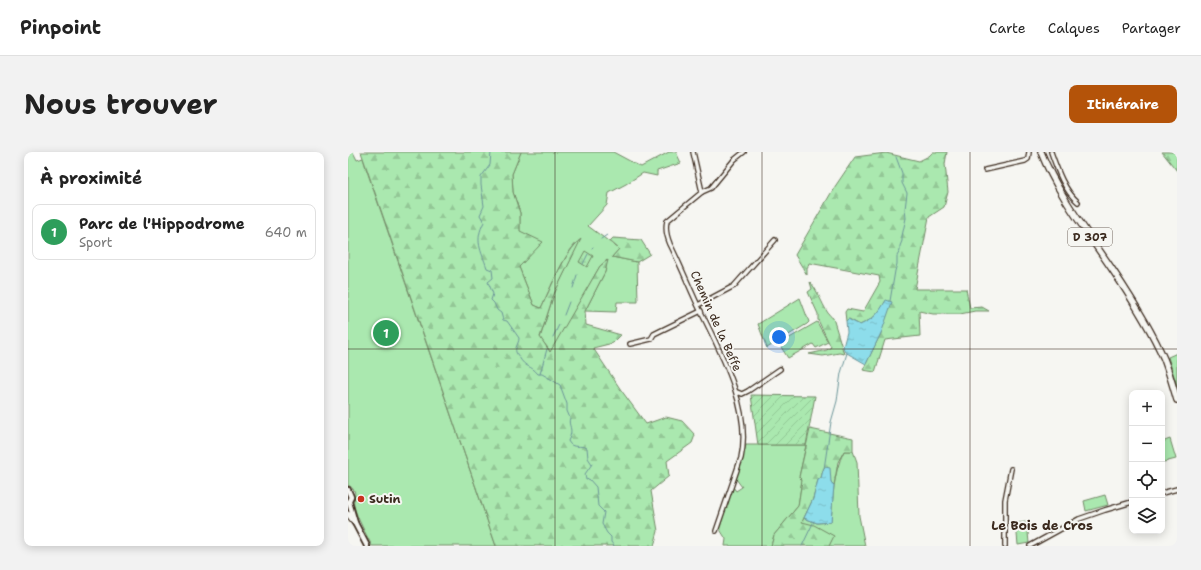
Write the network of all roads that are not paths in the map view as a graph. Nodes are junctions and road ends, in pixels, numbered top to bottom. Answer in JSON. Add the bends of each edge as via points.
{"nodes":[{"id":1,"x":693,"y":152,"type":"edge"},
{"id":2,"x":744,"y":152,"type":"edge"},
{"id":3,"x":1029,"y":152,"type":"edge"},
{"id":4,"x":1036,"y":152,"type":"edge"},
{"id":5,"x":1041,"y":152,"type":"edge"},
{"id":6,"x":1051,"y":152,"type":"edge"},
{"id":7,"x":985,"y":170,"type":"dead end"},
{"id":8,"x":702,"y":192,"type":"junction"},
{"id":9,"x":1067,"y":202,"type":"junction"},
{"id":10,"x":1078,"y":202,"type":"dead end"},
{"id":11,"x":775,"y":240,"type":"dead end"},
{"id":12,"x":698,"y":305,"type":"junction"},
{"id":13,"x":701,"y":311,"type":"junction"},
{"id":14,"x":630,"y":344,"type":"dead end"},
{"id":15,"x":780,"y":369,"type":"dead end"},
{"id":16,"x":737,"y":392,"type":"junction"},
{"id":17,"x":1177,"y":400,"type":"edge"},
{"id":18,"x":1011,"y":469,"type":"dead end"},
{"id":19,"x":1177,"y":489,"type":"edge"},
{"id":20,"x":348,"y":490,"type":"edge"},
{"id":21,"x":1165,"y":492,"type":"edge"},
{"id":22,"x":349,"y":503,"type":"edge"},
{"id":23,"x":1129,"y":503,"type":"edge"},
{"id":24,"x":348,"y":514,"type":"edge"},
{"id":25,"x":355,"y":523,"type":"junction"},
{"id":26,"x":716,"y":531,"type":"dead end"},
{"id":27,"x":367,"y":546,"type":"edge"},
{"id":28,"x":1005,"y":546,"type":"edge"},
{"id":29,"x":1030,"y":546,"type":"edge"}],
"edges":[{"from":1,"to":8,"type":"street"},
{"from":2,"to":8,"type":"street","name":"Chemin de la Beffe","via":[[711,188]]},
{"from":3,"to":7,"type":"street","via":[[1025,161]]},
{"from":4,"to":9,"type":"main road"},
{"from":5,"to":9,"type":"main road","number":"D 307"},
{"from":6,"to":10,"type":"street","via":[[1061,177]]},
{"from":8,"to":12,"type":"street","name":"Chemin de la Beffe","via":[[667,221],[666,225],[667,237]]},
{"from":9,"to":17,"type":"main road","number":"D 307","via":[[1148,327],[1164,359]]},
{"from":11,"to":12,"type":"street","via":[[734,286]]},
{"from":12,"to":13,"type":"street","name":"Chemin de la Beffe"},
{"from":13,"to":14,"type":"street","via":[[654,334],[651,339]]},
{"from":13,"to":16,"type":"street","name":"Chemin de la Beffe"},
{"from":15,"to":16,"type":"street","via":[[748,392]]},
{"from":16,"to":26,"type":"street","name":"Chemin de la Beffe","via":[[744,446]]},
{"from":18,"to":28,"type":"street","via":[[1005,500]]},
{"from":19,"to":21,"type":"street"},
{"from":20,"to":22,"type":"street","via":[[351,495]]},
{"from":22,"to":25,"type":"street"},
{"from":23,"to":29,"type":"street","via":[[1079,519]]},
{"from":24,"to":25,"type":"street"},
{"from":25,"to":27,"type":"street"}]}
